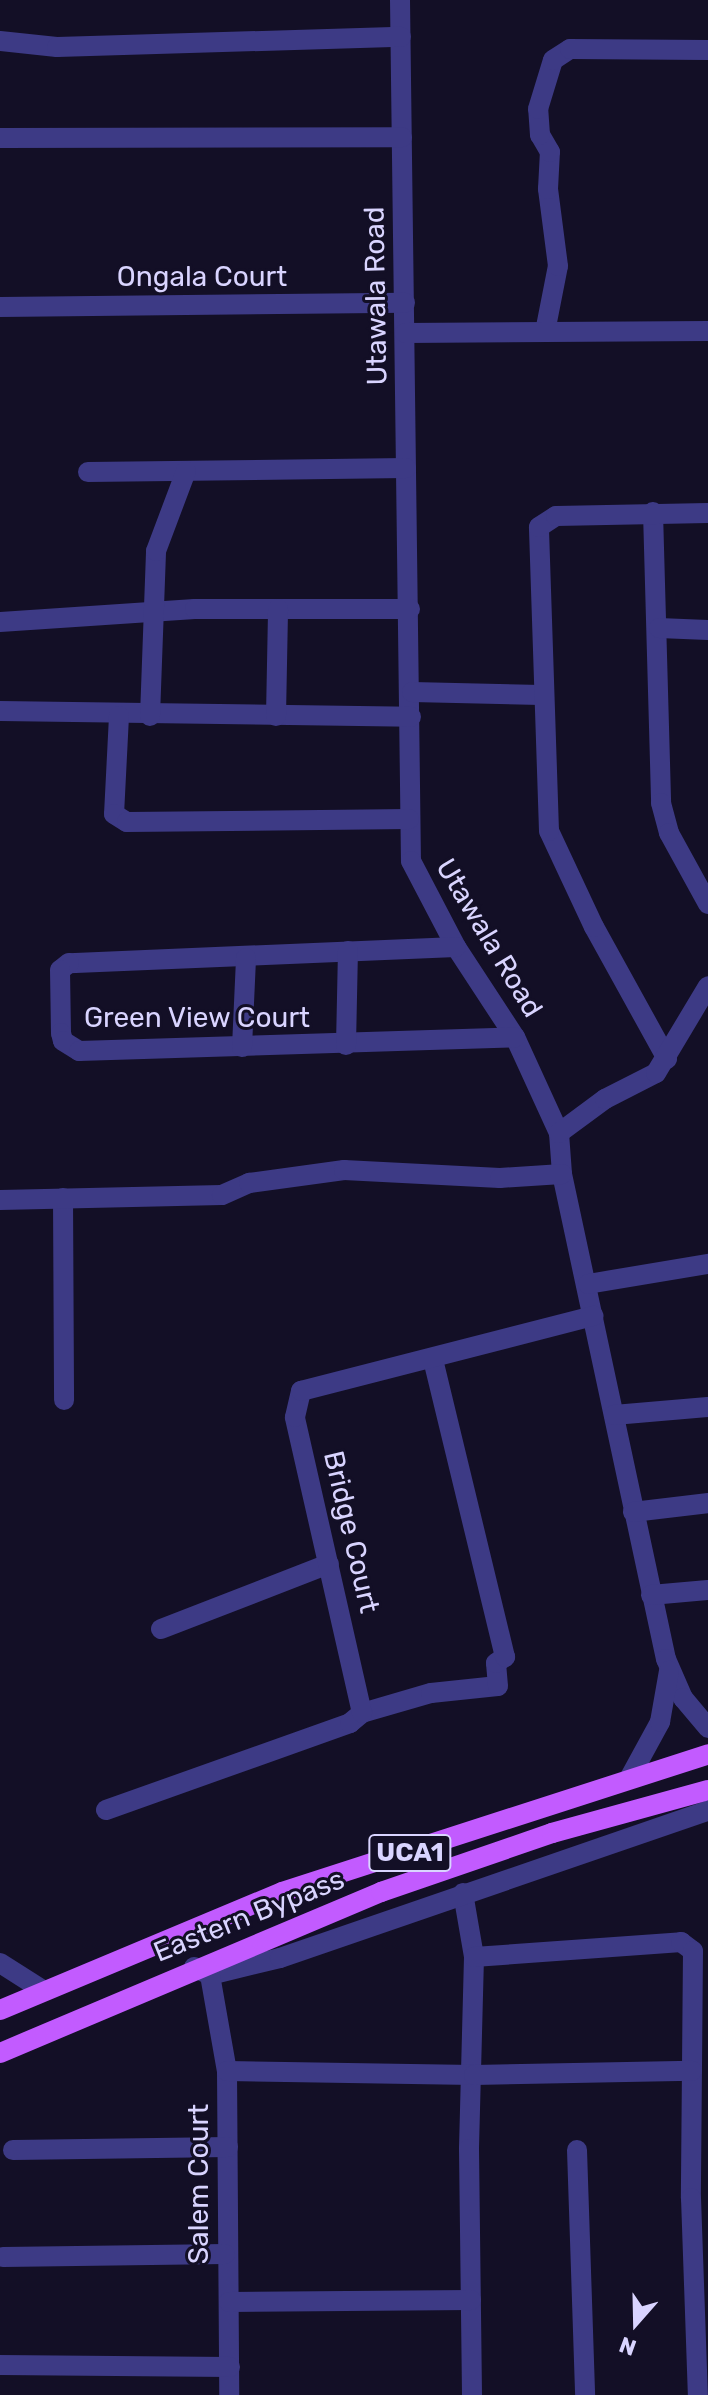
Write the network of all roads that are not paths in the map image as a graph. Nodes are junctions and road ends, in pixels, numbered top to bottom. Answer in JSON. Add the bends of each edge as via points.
{"nodes":[{"id":1,"x":400,"y":0,"type":"edge"},
{"id":2,"x":401,"y":37,"type":"junction"},
{"id":3,"x":0,"y":41,"type":"edge"},
{"id":4,"x":708,"y":50,"type":"edge"},
{"id":5,"x":402,"y":137,"type":"junction"},
{"id":6,"x":0,"y":138,"type":"edge"},
{"id":7,"x":405,"y":303,"type":"junction"},
{"id":8,"x":0,"y":307,"type":"edge"},
{"id":9,"x":708,"y":331,"type":"edge"},
{"id":10,"x":545,"y":332,"type":"junction"},
{"id":11,"x":405,"y":333,"type":"junction"},
{"id":12,"x":406,"y":468,"type":"junction"},
{"id":13,"x":186,"y":471,"type":"junction"},
{"id":14,"x":88,"y":472,"type":"dead end"},
{"id":15,"x":653,"y":512,"type":"junction"},
{"id":16,"x":708,"y":513,"type":"edge"},
{"id":17,"x":278,"y":609,"type":"junction"},
{"id":18,"x":410,"y":609,"type":"junction"},
{"id":19,"x":154,"y":612,"type":"junction"},
{"id":20,"x":0,"y":622,"type":"edge"},
{"id":21,"x":659,"y":628,"type":"junction"},
{"id":22,"x":708,"y":630,"type":"edge"},
{"id":23,"x":412,"y":692,"type":"junction"},
{"id":24,"x":541,"y":695,"type":"junction"},
{"id":25,"x":0,"y":711,"type":"edge"},
{"id":26,"x":119,"y":716,"type":"junction"},
{"id":27,"x":150,"y":716,"type":"junction"},
{"id":28,"x":276,"y":716,"type":"junction"},
{"id":29,"x":411,"y":717,"type":"junction"},
{"id":30,"x":409,"y":819,"type":"junction"},
{"id":31,"x":708,"y":904,"type":"edge"},
{"id":32,"x":456,"y":947,"type":"junction"},
{"id":33,"x":348,"y":951,"type":"junction"},
{"id":34,"x":246,"y":958,"type":"junction"},
{"id":35,"x":708,"y":986,"type":"edge"},
{"id":36,"x":515,"y":1037,"type":"junction"},
{"id":37,"x":346,"y":1045,"type":"junction"},
{"id":38,"x":242,"y":1047,"type":"junction"},
{"id":39,"x":667,"y":1059,"type":"junction"},
{"id":40,"x":559,"y":1133,"type":"junction"},
{"id":41,"x":562,"y":1174,"type":"junction"},
{"id":42,"x":63,"y":1198,"type":"junction"},
{"id":43,"x":0,"y":1200,"type":"edge"},
{"id":44,"x":708,"y":1264,"type":"edge"},
{"id":45,"x":588,"y":1284,"type":"junction"},
{"id":46,"x":594,"y":1316,"type":"junction"},
{"id":47,"x":433,"y":1360,"type":"junction"},
{"id":48,"x":64,"y":1400,"type":"dead end"},
{"id":49,"x":708,"y":1407,"type":"edge"},
{"id":50,"x":614,"y":1415,"type":"junction"},
{"id":51,"x":708,"y":1503,"type":"edge"},
{"id":52,"x":633,"y":1512,"type":"junction"},
{"id":53,"x":329,"y":1564,"type":"junction"},
{"id":54,"x":708,"y":1590,"type":"edge"},
{"id":55,"x":651,"y":1595,"type":"junction"},
{"id":56,"x":161,"y":1629,"type":"dead end"},
{"id":57,"x":669,"y":1667,"type":"junction"},
{"id":58,"x":362,"y":1713,"type":"junction"},
{"id":59,"x":708,"y":1728,"type":"edge"},
{"id":60,"x":708,"y":1754,"type":"edge"},
{"id":61,"x":630,"y":1777,"type":"junction"},
{"id":62,"x":708,"y":1790,"type":"edge"},
{"id":63,"x":106,"y":1810,"type":"dead end"},
{"id":64,"x":708,"y":1811,"type":"edge"},
{"id":65,"x":381,"y":1892,"type":"junction"},
{"id":66,"x":463,"y":1893,"type":"junction"},
{"id":67,"x":395,"y":1917,"type":"junction"},
{"id":68,"x":474,"y":1957,"type":"junction"},
{"id":69,"x":0,"y":1963,"type":"edge"},
{"id":70,"x":202,"y":1971,"type":"junction"},
{"id":71,"x":41,"y":1989,"type":"junction"},
{"id":72,"x":0,"y":2010,"type":"edge"},
{"id":73,"x":0,"y":2052,"type":"edge"},
{"id":74,"x":227,"y":2071,"type":"junction"},
{"id":75,"x":692,"y":2071,"type":"junction"},
{"id":76,"x":474,"y":2075,"type":"junction"},
{"id":77,"x":228,"y":2147,"type":"junction"},
{"id":78,"x":13,"y":2150,"type":"dead end"},
{"id":79,"x":577,"y":2150,"type":"dead end"},
{"id":80,"x":225,"y":2254,"type":"junction"},
{"id":81,"x":3,"y":2257,"type":"dead end"},
{"id":82,"x":471,"y":2300,"type":"junction"},
{"id":83,"x":229,"y":2302,"type":"junction"},
{"id":84,"x":0,"y":2365,"type":"edge"},
{"id":85,"x":230,"y":2367,"type":"junction"},
{"id":86,"x":229,"y":2395,"type":"edge"},
{"id":87,"x":472,"y":2395,"type":"edge"},
{"id":88,"x":585,"y":2395,"type":"edge"},
{"id":89,"x":698,"y":2395,"type":"edge"}],
"edges":[{"from":1,"to":2,"type":"street","name":"Utawala Road"},
{"from":2,"to":3,"type":"street","via":[[57,47]]},
{"from":2,"to":5,"type":"street","name":"Utawala Road"},
{"from":4,"to":10,"type":"street","via":[[570,49],[553,60],[538,109],[540,135],[550,152],[548,189],[558,266]]},
{"from":5,"to":6,"type":"street"},
{"from":5,"to":7,"type":"street","name":"Utawala Road"},
{"from":7,"to":8,"type":"street","name":"Ongala Court"},
{"from":7,"to":11,"type":"street","name":"Utawala Road"},
{"from":9,"to":10,"type":"street"},
{"from":10,"to":11,"type":"street"},
{"from":11,"to":12,"type":"street","name":"Utawala Road"},
{"from":12,"to":13,"type":"street"},
{"from":12,"to":18,"type":"street","name":"Utawala Road"},
{"from":13,"to":14,"type":"street"},
{"from":13,"to":19,"type":"street","via":[[156,551]]},
{"from":15,"to":16,"type":"street"},
{"from":15,"to":21,"type":"street"},
{"from":15,"to":24,"type":"street","via":[[556,516],[539,527]]},
{"from":17,"to":18,"type":"street"},
{"from":17,"to":19,"type":"street"},
{"from":17,"to":28,"type":"street"},
{"from":18,"to":23,"type":"street","name":"Utawala Road"},
{"from":19,"to":20,"type":"street"},
{"from":19,"to":27,"type":"street"},
{"from":21,"to":22,"type":"street"},
{"from":21,"to":31,"type":"street","via":[[663,820]]},
{"from":23,"to":24,"type":"street"},
{"from":23,"to":29,"type":"street","name":"Utawala Road"},
{"from":24,"to":39,"type":"street","via":[[549,831],[594,927]]},
{"from":25,"to":26,"type":"street"},
{"from":26,"to":27,"type":"street"},
{"from":26,"to":30,"type":"street","via":[[114,814],[127,822]]},
{"from":27,"to":28,"type":"street"},
{"from":28,"to":29,"type":"street"},
{"from":29,"to":30,"type":"street","name":"Utawala Road"},
{"from":30,"to":32,"type":"street","name":"Utawala Road","via":[[411,861]]},
{"from":32,"to":33,"type":"street","name":"Green View Court"},
{"from":32,"to":36,"type":"street","name":"Utawala Road"},
{"from":33,"to":34,"type":"street","name":"Green View Court"},
{"from":33,"to":37,"type":"street"},
{"from":34,"to":38,"type":"street"},
{"from":34,"to":38,"type":"street","name":"Green View Court","via":[[69,963],[60,970],[61,1033],[70,1048]]},
{"from":35,"to":39,"type":"street"},
{"from":36,"to":37,"type":"street","name":"Green View Court"},
{"from":36,"to":40,"type":"street","name":"Utawala Road"},
{"from":37,"to":38,"type":"street","name":"Green View Court"},
{"from":39,"to":40,"type":"street","via":[[656,1073],[605,1099]]},
{"from":40,"to":41,"type":"street","name":"Utawala Road"},
{"from":41,"to":42,"type":"street","via":[[500,1178],[344,1170],[249,1183],[222,1195]]},
{"from":41,"to":45,"type":"street","name":"Utawala Road"},
{"from":42,"to":43,"type":"street"},
{"from":42,"to":48,"type":"street"},
{"from":44,"to":45,"type":"street"},
{"from":45,"to":46,"type":"street","name":"Utawala Road"},
{"from":46,"to":47,"type":"street","name":"Bridge Court"},
{"from":46,"to":50,"type":"street","name":"Utawala Road"},
{"from":47,"to":53,"type":"street","name":"Bridge Court","via":[[301,1391],[295,1400]]},
{"from":47,"to":58,"type":"street","via":[[505,1657],[496,1663],[498,1686],[431,1693]]},
{"from":49,"to":50,"type":"street"},
{"from":50,"to":52,"type":"street","name":"Utawala Road"},
{"from":51,"to":52,"type":"street"},
{"from":52,"to":55,"type":"street","name":"Utawala Road"},
{"from":53,"to":56,"type":"street"},
{"from":53,"to":58,"type":"street","name":"Bridge Court"},
{"from":54,"to":55,"type":"street"},
{"from":55,"to":57,"type":"street","name":"Utawala Road"},
{"from":57,"to":59,"type":"street","name":"Utawala Road","via":[[683,1698]]},
{"from":57,"to":61,"type":"street","via":[[660,1722]]},
{"from":58,"to":63,"type":"street","via":[[350,1723]]},
{"from":60,"to":61,"type":"main road","name":"Eastern Bypass","number":"UCA1"},
{"from":61,"to":71,"type":"main road","name":"Eastern Bypass","number":"UCA1","via":[[282,1892],[118,1965]]},
{"from":62,"to":65,"type":"main road","name":"Eastern Bypass","number":"UCA1","via":[[552,1833]]},
{"from":64,"to":66,"type":"street"},
{"from":65,"to":67,"type":"street"},
{"from":65,"to":70,"type":"main road","name":"Eastern Bypass","number":"UCA1"},
{"from":66,"to":67,"type":"street"},
{"from":66,"to":68,"type":"street"},
{"from":67,"to":70,"type":"street","via":[[280,1958]]},
{"from":68,"to":75,"type":"street","via":[[688,1946],[693,1951]]},
{"from":68,"to":76,"type":"street"},
{"from":69,"to":71,"type":"street"},
{"from":70,"to":73,"type":"main road","name":"Eastern Bypass","number":"UCA1"},
{"from":70,"to":74,"type":"street","name":"Salem Court"},
{"from":71,"to":72,"type":"main road","name":"Eastern Bypass","number":"UCA1"},
{"from":74,"to":76,"type":"street"},
{"from":74,"to":77,"type":"street","name":"Salem Court"},
{"from":75,"to":76,"type":"street"},
{"from":75,"to":89,"type":"street"},
{"from":76,"to":82,"type":"street","via":[[469,2149]]},
{"from":77,"to":78,"type":"street"},
{"from":77,"to":80,"type":"street","name":"Salem Court"},
{"from":79,"to":88,"type":"street"},
{"from":80,"to":81,"type":"street"},
{"from":80,"to":83,"type":"street","name":"Salem Court"},
{"from":82,"to":83,"type":"street"},
{"from":82,"to":87,"type":"street"},
{"from":83,"to":85,"type":"street","name":"Salem Court"},
{"from":84,"to":85,"type":"street"},
{"from":85,"to":86,"type":"street","name":"Salem Court"}]}
